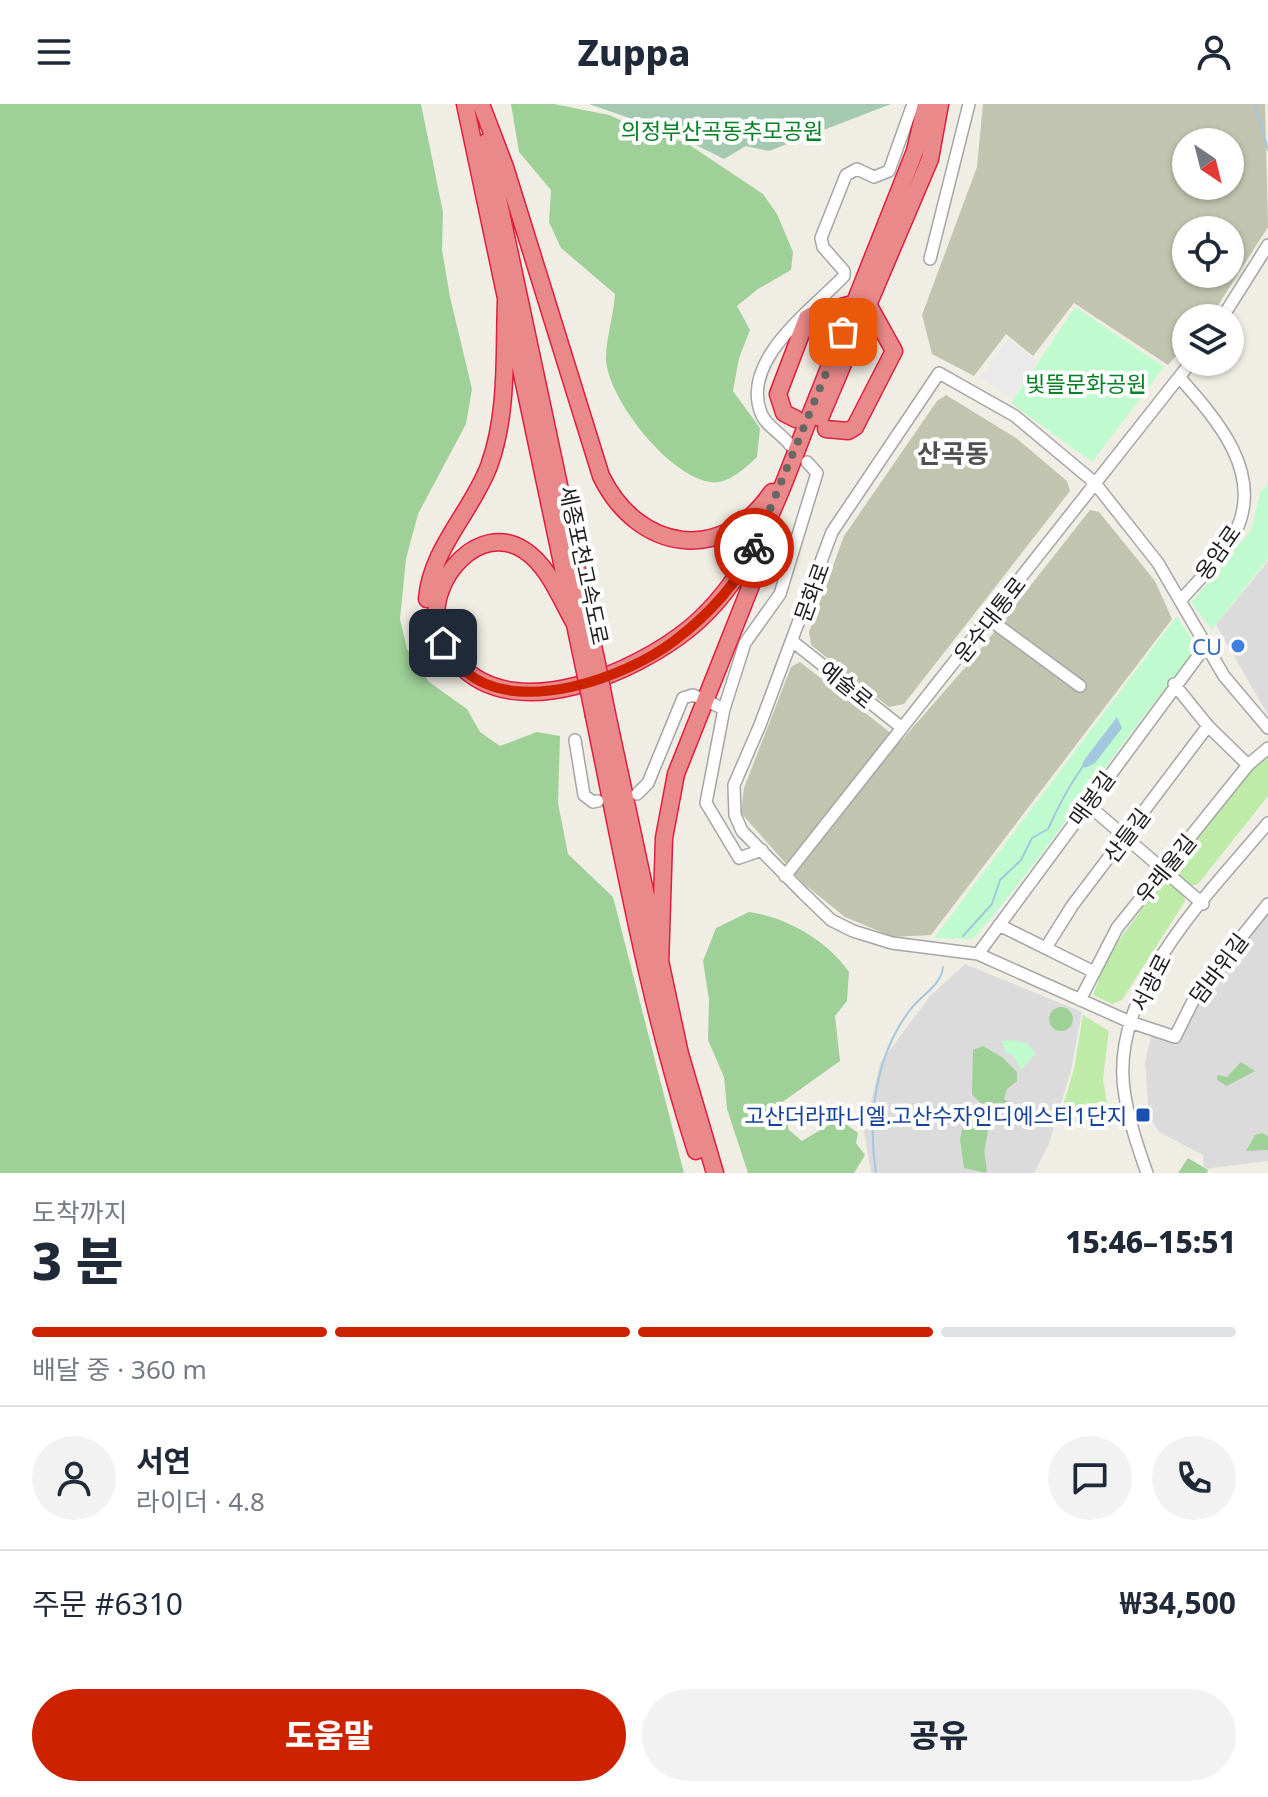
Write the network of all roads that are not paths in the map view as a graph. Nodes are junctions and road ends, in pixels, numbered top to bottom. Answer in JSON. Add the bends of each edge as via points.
{"nodes":[{"id":1,"x":465,"y":104,"type":"edge"},
{"id":2,"x":480,"y":104,"type":"edge"},
{"id":3,"x":913,"y":104,"type":"edge"},
{"id":4,"x":926,"y":104,"type":"edge"},
{"id":5,"x":940,"y":104,"type":"edge"},
{"id":6,"x":969,"y":104,"type":"edge"},
{"id":7,"x":1268,"y":245,"type":"edge"},
{"id":8,"x":930,"y":259,"type":"dead end"},
{"id":9,"x":506,"y":301,"type":"junction"},
{"id":10,"x":861,"y":303,"type":"junction"},
{"id":11,"x":1231,"y":304,"type":"edge"},
{"id":12,"x":827,"y":310,"type":"junction"},
{"id":13,"x":883,"y":332,"type":"junction"},
{"id":14,"x":847,"y":337,"type":"junction"},
{"id":15,"x":1180,"y":378,"type":"joint"},
{"id":16,"x":796,"y":419,"type":"dead end"},
{"id":17,"x":826,"y":429,"type":"dead end"},
{"id":18,"x":796,"y":456,"type":"junction"},
{"id":19,"x":1094,"y":482,"type":"junction"},
{"id":20,"x":775,"y":524,"type":"junction"},
{"id":21,"x":1182,"y":599,"type":"junction"},
{"id":22,"x":989,"y":619,"type":"junction"},
{"id":23,"x":575,"y":624,"type":"junction"},
{"id":24,"x":792,"y":641,"type":"junction"},
{"id":25,"x":1207,"y":644,"type":"junction"},
{"id":26,"x":591,"y":666,"type":"junction"},
{"id":27,"x":1174,"y":684,"type":"junction"},
{"id":28,"x":1080,"y":686,"type":"dead end"},
{"id":29,"x":724,"y":709,"type":"junction"},
{"id":30,"x":600,"y":715,"type":"junction"},
{"id":31,"x":1208,"y":726,"type":"junction"},
{"id":32,"x":901,"y":727,"type":"junction"},
{"id":33,"x":1268,"y":728,"type":"edge"},
{"id":34,"x":575,"y":740,"type":"dead end"},
{"id":35,"x":1268,"y":748,"type":"edge"},
{"id":36,"x":1248,"y":765,"type":"junction"},
{"id":37,"x":637,"y":794,"type":"dead end"},
{"id":38,"x":598,"y":801,"type":"dead end"},
{"id":39,"x":1087,"y":804,"type":"junction"},
{"id":40,"x":1268,"y":823,"type":"edge"},
{"id":41,"x":1125,"y":837,"type":"junction"},
{"id":42,"x":762,"y":850,"type":"junction"},
{"id":43,"x":1164,"y":870,"type":"junction"},
{"id":44,"x":785,"y":876,"type":"junction"},
{"id":45,"x":1203,"y":904,"type":"junction"},
{"id":46,"x":1268,"y":904,"type":"edge"},
{"id":47,"x":999,"y":925,"type":"junction"},
{"id":48,"x":1047,"y":946,"type":"junction"},
{"id":49,"x":978,"y":954,"type":"junction"},
{"id":50,"x":660,"y":966,"type":"junction"},
{"id":51,"x":1092,"y":971,"type":"junction"},
{"id":52,"x":1080,"y":1000,"type":"junction"},
{"id":53,"x":1130,"y":1022,"type":"junction"},
{"id":54,"x":1175,"y":1037,"type":"joint"},
{"id":55,"x":703,"y":1173,"type":"edge"},
{"id":56,"x":715,"y":1173,"type":"edge"},
{"id":57,"x":1147,"y":1173,"type":"edge"}],
"edges":[{"from":1,"to":9,"type":"highway","name":"세종포천고속도로"},
{"from":2,"to":18,"type":"highway","via":[[612,499],[651,531],[683,541],[724,536],[750,519]]},
{"from":2,"to":26,"type":"highway","name":"세종포천고속도로"},
{"from":3,"to":18,"type":"street","via":[[889,171],[874,177],[857,169],[846,175],[821,238],[844,276],[792,324],[760,373],[756,390],[761,415]]},
{"from":4,"to":10,"type":"highway","via":[[915,151]]},
{"from":5,"to":10,"type":"highway","via":[[930,159]]},
{"from":6,"to":8,"type":"street"},
{"from":7,"to":11,"type":"street"},
{"from":9,"to":20,"type":"highway","via":[[502,415],[495,447],[435,565],[428,590],[431,634],[440,657],[462,681],[499,697],[562,697],[651,663],[717,612],[740,585]]},
{"from":9,"to":23,"type":"highway","name":"세종포천고속도로"},
{"from":10,"to":12,"type":"highway"},
{"from":10,"to":13,"type":"highway"},
{"from":10,"to":14,"type":"highway"},
{"from":12,"to":14,"type":"highway"},
{"from":12,"to":16,"type":"highway","via":[[807,318],[782,379],[778,405]]},
{"from":13,"to":14,"type":"highway"},
{"from":13,"to":17,"type":"highway","via":[[894,351],[864,415],[848,431]]},
{"from":14,"to":18,"type":"highway"},
{"from":14,"to":20,"type":"highway"},
{"from":15,"to":19,"type":"street","name":"운수대통로"},
{"from":15,"to":21,"type":"street","name":"옹암로","via":[[1220,424],[1235,451],[1244,506],[1236,532]]},
{"from":18,"to":23,"type":"highway","via":[[728,591],[672,643],[638,663],[571,687],[523,693],[502,689],[466,673],[454,660],[443,643],[437,599],[448,570],[461,559],[482,547],[503,544],[523,549],[543,568]]},
{"from":18,"to":29,"type":"street","via":[[817,473],[780,594],[745,643]]},
{"from":19,"to":21,"type":"street","name":"문화로"},
{"from":19,"to":22,"type":"street","name":"운수대통로"},
{"from":19,"to":24,"type":"street","name":"문화로","via":[[1015,416],[939,373],[832,532]]},
{"from":20,"to":50,"type":"highway","via":[[676,774],[664,838]]},
{"from":21,"to":25,"type":"street","name":"문화로"},
{"from":22,"to":28,"type":"street"},
{"from":22,"to":32,"type":"street","name":"운수대통로"},
{"from":23,"to":26,"type":"highway","name":"세종포천고속도로"},
{"from":24,"to":32,"type":"street","name":"예술로"},
{"from":24,"to":42,"type":"street","name":"문화로","via":[[734,785],[735,815],[742,831]]},
{"from":25,"to":27,"type":"street","name":"매봉길"},
{"from":25,"to":33,"type":"street","name":"문화로","via":[[1224,676]]},
{"from":26,"to":30,"type":"highway","name":"세종포천고속도로","bridge":true},
{"from":27,"to":31,"type":"street"},
{"from":27,"to":39,"type":"street","name":"매봉길"},
{"from":29,"to":37,"type":"street","via":[[693,695],[683,698],[648,783]]},
{"from":29,"to":42,"type":"street","via":[[706,803],[739,858]]},
{"from":30,"to":50,"type":"highway","name":"세종포천고속도로"},
{"from":30,"to":55,"type":"highway","name":"세종포천고속도로","via":[[636,921]]},
{"from":31,"to":36,"type":"street"},
{"from":31,"to":41,"type":"street","name":"산들길"},
{"from":32,"to":44,"type":"street","name":"운수대통로"},
{"from":34,"to":38,"type":"street","via":[[584,795]]},
{"from":35,"to":36,"type":"street","name":"우레울길"},
{"from":36,"to":43,"type":"street","name":"우레울길"},
{"from":39,"to":41,"type":"street"},
{"from":39,"to":47,"type":"street","name":"매봉길"},
{"from":40,"to":45,"type":"street","name":"서광로"},
{"from":41,"to":43,"type":"street"},
{"from":41,"to":48,"type":"street","name":"산들길"},
{"from":42,"to":44,"type":"street","name":"문화로"},
{"from":43,"to":45,"type":"street"},
{"from":43,"to":51,"type":"street","name":"우레울길","via":[[1117,928]]},
{"from":44,"to":49,"type":"street","name":"문화로","via":[[831,920],[853,931],[892,943]]},
{"from":45,"to":53,"type":"street","name":"서광로","via":[[1145,981]]},
{"from":46,"to":54,"type":"street","name":"덤바위길","via":[[1198,991]]},
{"from":47,"to":48,"type":"street"},
{"from":47,"to":49,"type":"street","name":"매봉길"},
{"from":48,"to":51,"type":"street"},
{"from":49,"to":52,"type":"street","name":"문화로"},
{"from":50,"to":56,"type":"highway","name":"세종포천고속도로"},
{"from":51,"to":52,"type":"street","name":"우레울길"},
{"from":52,"to":53,"type":"street","name":"문화로"},
{"from":53,"to":54,"type":"street","name":"문화로"},
{"from":53,"to":57,"type":"street","name":"서광로","via":[[1124,1095]]}]}
